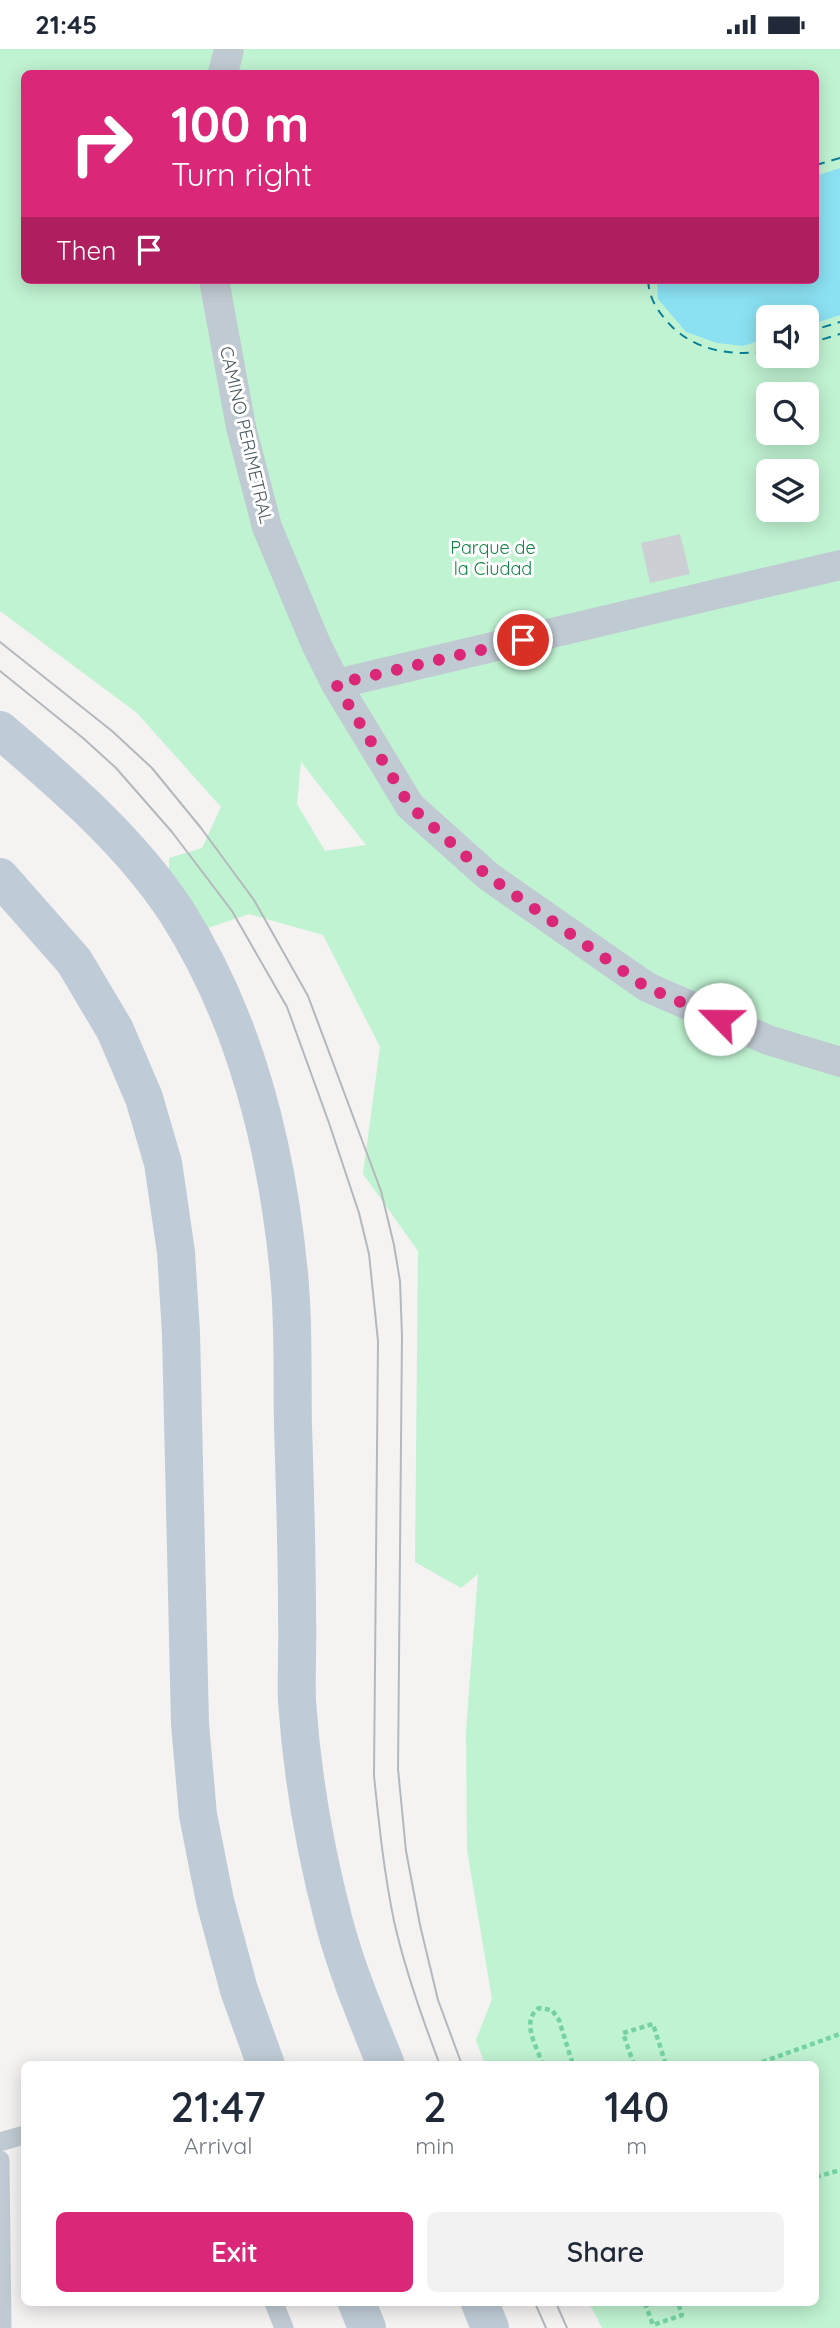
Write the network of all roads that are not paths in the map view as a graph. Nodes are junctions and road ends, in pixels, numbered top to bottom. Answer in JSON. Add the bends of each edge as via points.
{"nodes":[{"id":1,"x":229,"y":49,"type":"edge"},
{"id":2,"x":224,"y":70,"type":"edge"},
{"id":3,"x":215,"y":284,"type":"edge"},
{"id":4,"x":840,"y":565,"type":"edge"},
{"id":5,"x":336,"y":684,"type":"junction"},
{"id":6,"x":0,"y":730,"type":"edge"},
{"id":7,"x":0,"y":877,"type":"edge"},
{"id":8,"x":840,"y":1062,"type":"edge"},
{"id":9,"x":265,"y":2061,"type":"edge"},
{"id":10,"x":384,"y":2061,"type":"edge"},
{"id":11,"x":21,"y":2136,"type":"edge"},
{"id":12,"x":0,"y":2142,"type":"edge"},
{"id":13,"x":0,"y":2160,"type":"edge"},
{"id":14,"x":275,"y":2306,"type":"edge"},
{"id":15,"x":358,"y":2306,"type":"edge"},
{"id":16,"x":481,"y":2306,"type":"edge"},
{"id":17,"x":2,"y":2328,"type":"edge"},
{"id":18,"x":284,"y":2328,"type":"edge"},
{"id":19,"x":367,"y":2328,"type":"edge"},
{"id":20,"x":490,"y":2328,"type":"edge"}],
"edges":[{"from":1,"to":2,"type":"street"},
{"from":3,"to":5,"type":"street","name":"CAMINO PERIMETRAL","via":[[241,427],[267,527]]},
{"from":4,"to":5,"type":"street"},
{"from":5,"to":8,"type":"street","name":"CAMINO PERIMETRAL","via":[[410,806],[488,876],[646,987],[768,1040]]},
{"from":6,"to":10,"type":"main road","via":[[122,842],[175,911],[214,979],[262,1110],[289,1277],[297,1699],[305,1777],[335,1924]]},
{"from":7,"to":9,"type":"main road","via":[[74,961],[115,1030],[144,1098],[163,1163],[176,1252],[181,1333],[190,1724],[198,1815],[239,1990]]},
{"from":11,"to":12,"type":"lane"},
{"from":13,"to":17,"type":"lane"},
{"from":14,"to":18,"type":"lane"},
{"from":15,"to":19,"type":"main road"},
{"from":16,"to":20,"type":"main road"}]}
